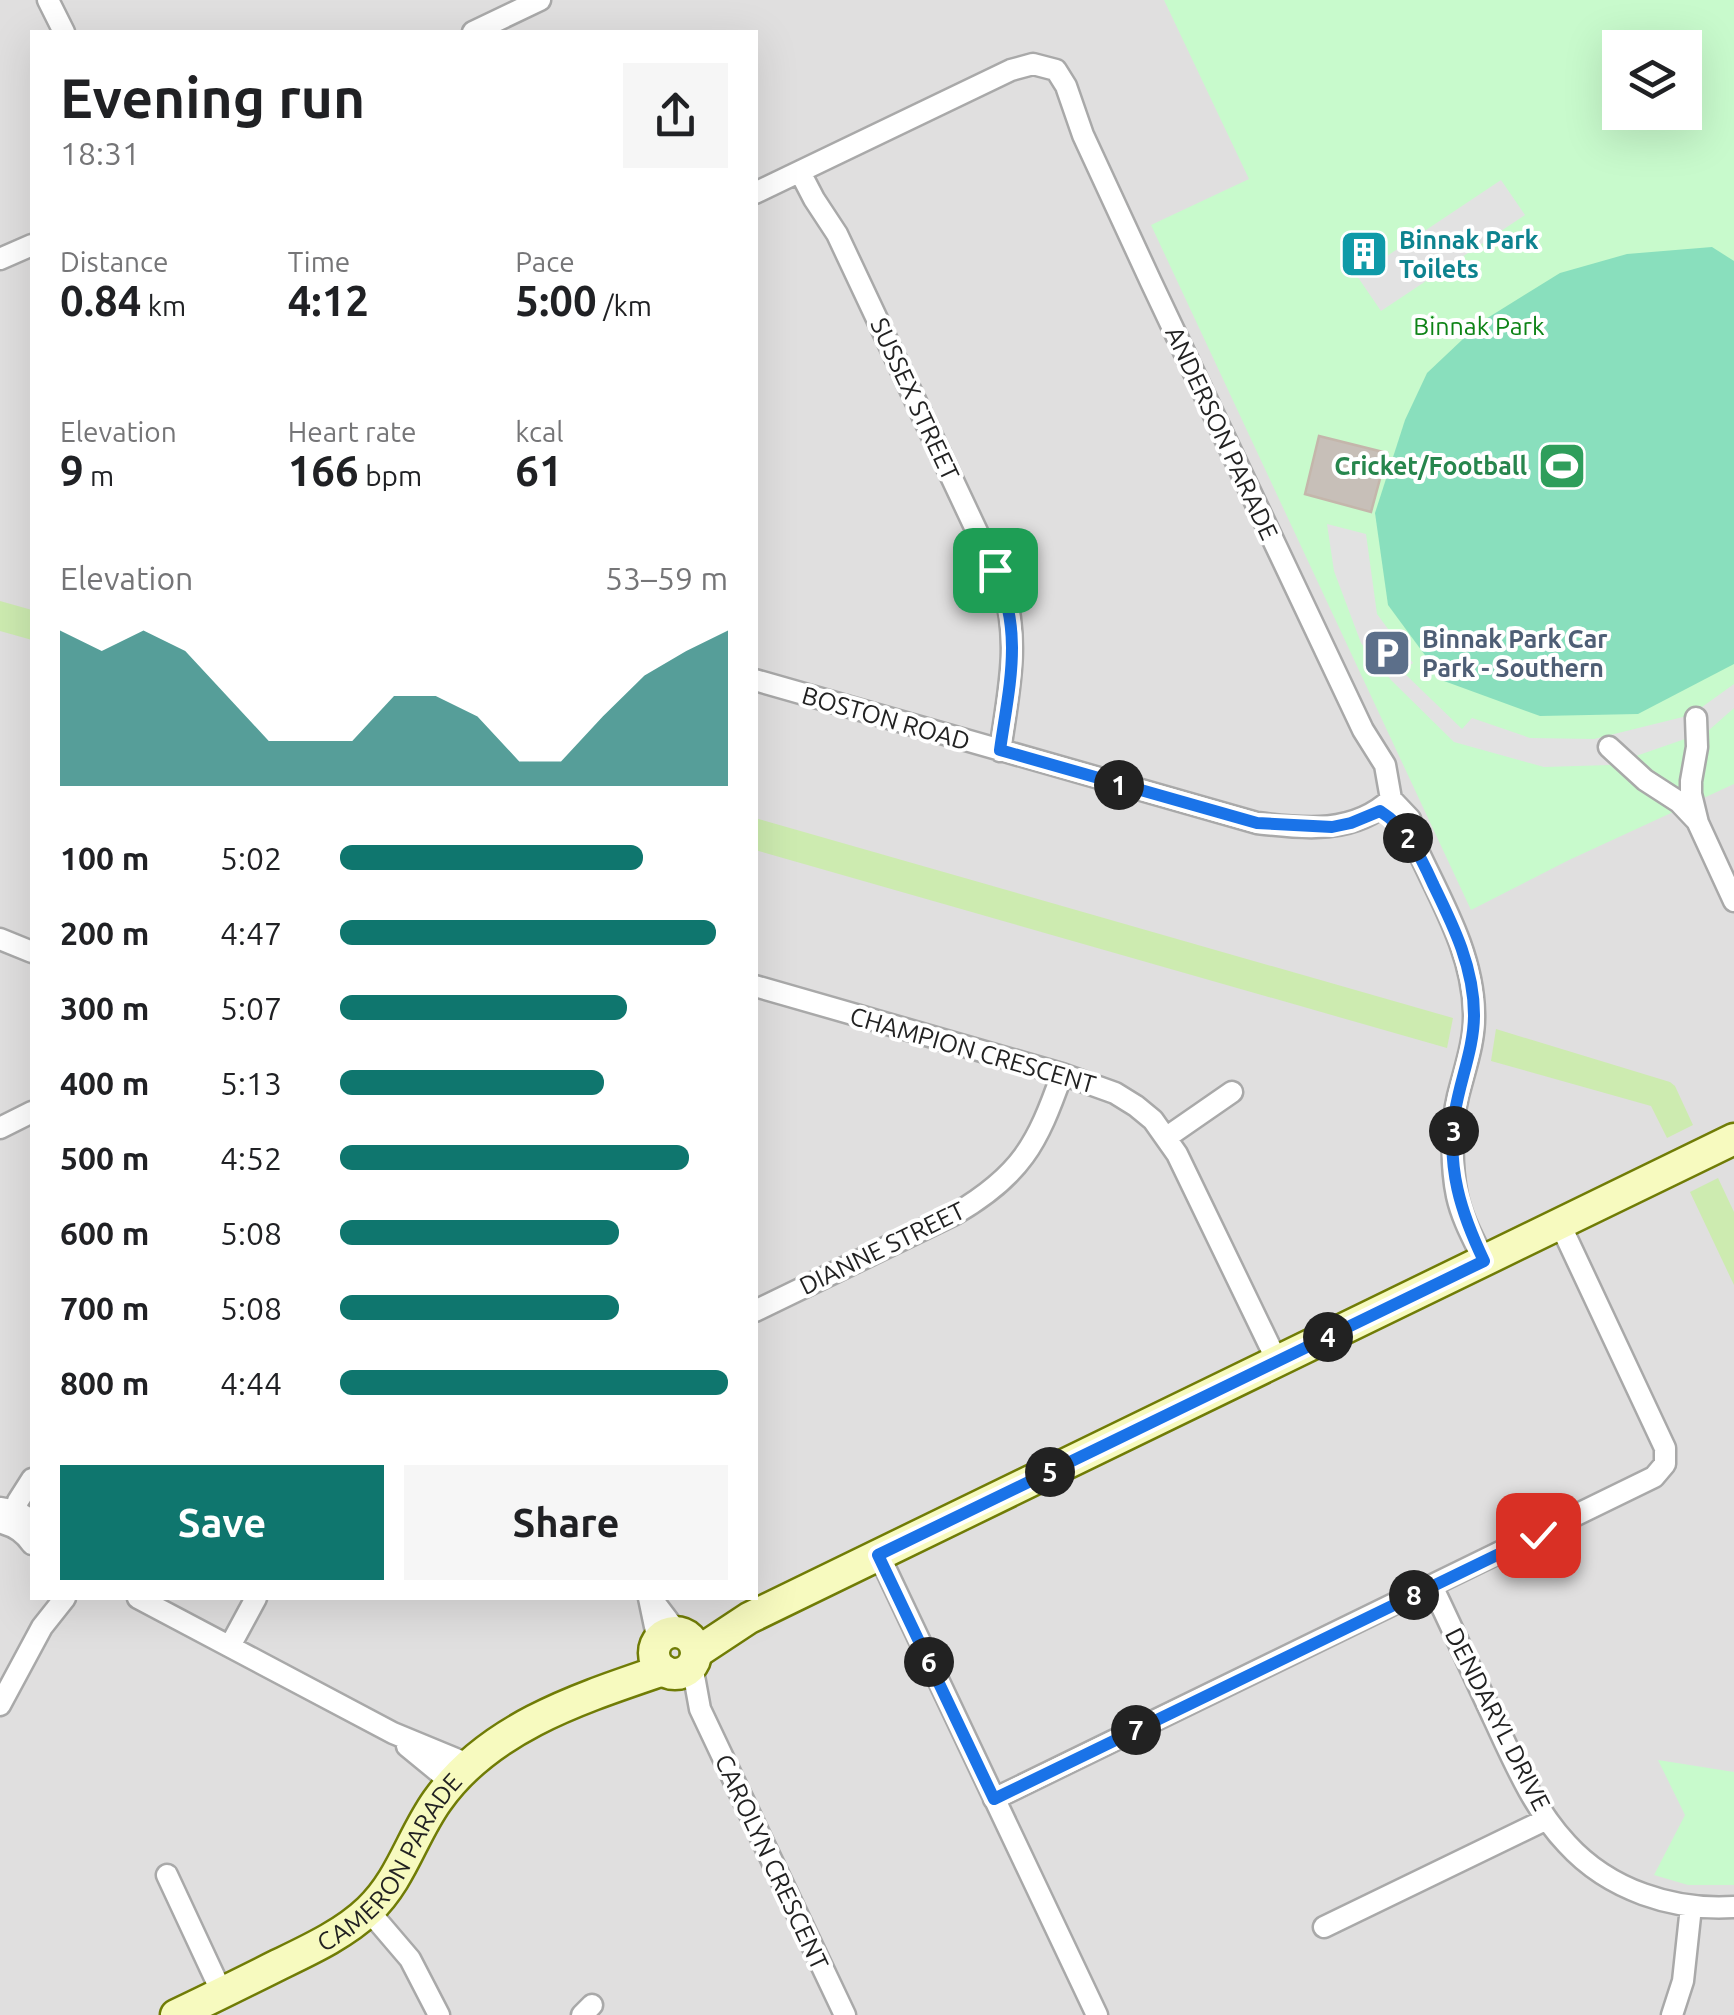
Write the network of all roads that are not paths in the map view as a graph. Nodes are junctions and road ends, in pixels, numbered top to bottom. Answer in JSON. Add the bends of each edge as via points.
{"nodes":[{"id":1,"x":48,"y":0,"type":"edge"},
{"id":2,"x":540,"y":0,"type":"edge"},
{"id":3,"x":63,"y":30,"type":"edge"},
{"id":4,"x":477,"y":30,"type":"edge"},
{"id":5,"x":806,"y":169,"type":"junction"},
{"id":6,"x":758,"y":193,"type":"edge"},
{"id":7,"x":30,"y":246,"type":"edge"},
{"id":8,"x":0,"y":259,"type":"edge"},
{"id":9,"x":758,"y":681,"type":"edge"},
{"id":10,"x":1696,"y":718,"type":"dead end"},
{"id":11,"x":1609,"y":747,"type":"dead end"},
{"id":12,"x":991,"y":748,"type":"junction"},
{"id":13,"x":1382,"y":804,"type":"junction"},
{"id":14,"x":1698,"y":823,"type":"junction"},
{"id":15,"x":1734,"y":900,"type":"edge"},
{"id":16,"x":0,"y":939,"type":"edge"},
{"id":17,"x":30,"y":951,"type":"edge"},
{"id":18,"x":758,"y":987,"type":"edge"},
{"id":19,"x":1062,"y":1074,"type":"junction"},
{"id":20,"x":1232,"y":1092,"type":"dead end"},
{"id":21,"x":30,"y":1113,"type":"edge"},
{"id":22,"x":0,"y":1128,"type":"edge"},
{"id":23,"x":1166,"y":1137,"type":"junction"},
{"id":24,"x":1734,"y":1139,"type":"edge"},
{"id":25,"x":1560,"y":1224,"type":"junction"},
{"id":26,"x":1490,"y":1258,"type":"junction"},
{"id":27,"x":758,"y":1310,"type":"edge"},
{"id":28,"x":1277,"y":1361,"type":"junction"},
{"id":29,"x":30,"y":1482,"type":"edge"},
{"id":30,"x":17,"y":1515,"type":"edge"},
{"id":31,"x":30,"y":1542,"type":"edge"},
{"id":32,"x":878,"y":1555,"type":"junction"},
{"id":33,"x":1432,"y":1586,"type":"junction"},
{"id":34,"x":49,"y":1600,"type":"edge"},
{"id":35,"x":62,"y":1600,"type":"edge"},
{"id":36,"x":143,"y":1600,"type":"edge"},
{"id":37,"x":255,"y":1600,"type":"edge"},
{"id":38,"x":651,"y":1600,"type":"edge"},
{"id":39,"x":42,"y":1627,"type":"junction"},
{"id":40,"x":230,"y":1646,"type":"junction"},
{"id":41,"x":674,"y":1653,"type":"junction"},
{"id":42,"x":0,"y":1705,"type":"edge"},
{"id":43,"x":460,"y":1774,"type":"junction"},
{"id":44,"x":994,"y":1799,"type":"junction"},
{"id":45,"x":1547,"y":1818,"type":"junction"},
{"id":46,"x":167,"y":1875,"type":"dead end"},
{"id":47,"x":1692,"y":1907,"type":"junction"},
{"id":48,"x":1734,"y":1907,"type":"edge"},
{"id":49,"x":368,"y":1911,"type":"junction"},
{"id":50,"x":1324,"y":1927,"type":"dead end"},
{"id":51,"x":222,"y":1993,"type":"junction"},
{"id":52,"x":1095,"y":2014,"type":"edge"},
{"id":53,"x":176,"y":2015,"type":"edge"},
{"id":54,"x":439,"y":2015,"type":"edge"},
{"id":55,"x":845,"y":2015,"type":"edge"},
{"id":56,"x":1672,"y":2015,"type":"edge"}],
"edges":[{"from":1,"to":3,"type":"street"},
{"from":2,"to":4,"type":"street"},
{"from":5,"to":6,"type":"street","name":"ANDERSON PARADE"},
{"from":5,"to":12,"type":"street","name":"SUSSEX STREET","via":[[825,194],[837,234],[1004,589],[1013,664]]},
{"from":5,"to":13,"type":"street","name":"ANDERSON PARADE","via":[[1011,70],[1033,64],[1056,70],[1385,765]]},
{"from":7,"to":8,"type":"street"},
{"from":9,"to":12,"type":"street","name":"BOSTON ROAD"},
{"from":10,"to":14,"type":"street","via":[[1691,781]]},
{"from":11,"to":14,"type":"street"},
{"from":12,"to":13,"type":"street","name":"BOSTON ROAD","via":[[1270,824],[1306,826]]},
{"from":13,"to":26,"type":"street","name":"ANDERSON PARADE","via":[[1410,819],[1461,945],[1472,991],[1472,1040],[1454,1116],[1455,1167],[1460,1206]]},
{"from":14,"to":15,"type":"street"},
{"from":16,"to":17,"type":"street"},
{"from":18,"to":19,"type":"street","name":"CHAMPION CRESCENT"},
{"from":19,"to":23,"type":"street","name":"CHAMPION CRESCENT","via":[[1115,1093]]},
{"from":19,"to":27,"type":"street","name":"DIANNE STREET","via":[[1028,1152],[978,1200]]},
{"from":20,"to":23,"type":"street"},
{"from":21,"to":22,"type":"street"},
{"from":23,"to":28,"type":"street","name":"CHAMPION CRESCENT"},
{"from":24,"to":25,"type":"street","name":"CAMERON PARADE"},
{"from":25,"to":26,"type":"street","name":"CAMERON PARADE"},
{"from":25,"to":33,"type":"street","via":[[1659,1434],[1664,1464],[1645,1484]]},
{"from":26,"to":28,"type":"street","name":"CAMERON PARADE"},
{"from":28,"to":32,"type":"street","name":"CAMERON PARADE"},
{"from":29,"to":30,"type":"street"},
{"from":30,"to":31,"type":"street"},
{"from":32,"to":41,"type":"street","name":"CAMERON PARADE"},
{"from":32,"to":44,"type":"street"},
{"from":33,"to":44,"type":"street"},
{"from":33,"to":45,"type":"street","name":"DENDARYL DRIVE"},
{"from":34,"to":39,"type":"street"},
{"from":35,"to":39,"type":"street"},
{"from":36,"to":40,"type":"street"},
{"from":37,"to":40,"type":"street"},
{"from":38,"to":41,"type":"street","name":"CAROLYN CRESCENT"},
{"from":39,"to":42,"type":"street"},
{"from":40,"to":43,"type":"street"},
{"from":41,"to":43,"type":"street","name":"CAMERON PARADE","via":[[504,1737]]},
{"from":41,"to":55,"type":"street","name":"CAROLYN CRESCENT"},
{"from":43,"to":49,"type":"street","name":"CAMERON PARADE"},
{"from":44,"to":52,"type":"street"},
{"from":45,"to":47,"type":"street","name":"DENDARYL DRIVE","via":[[1601,1872],[1659,1900]]},
{"from":45,"to":50,"type":"street"},
{"from":46,"to":51,"type":"street"},
{"from":47,"to":48,"type":"street","name":"DENDARYL DRIVE"},
{"from":47,"to":56,"type":"street"},
{"from":49,"to":51,"type":"street","name":"CAMERON PARADE","via":[[322,1943]]},
{"from":49,"to":54,"type":"street","via":[[410,1958]]},
{"from":51,"to":53,"type":"street","name":"CAMERON PARADE"}]}
